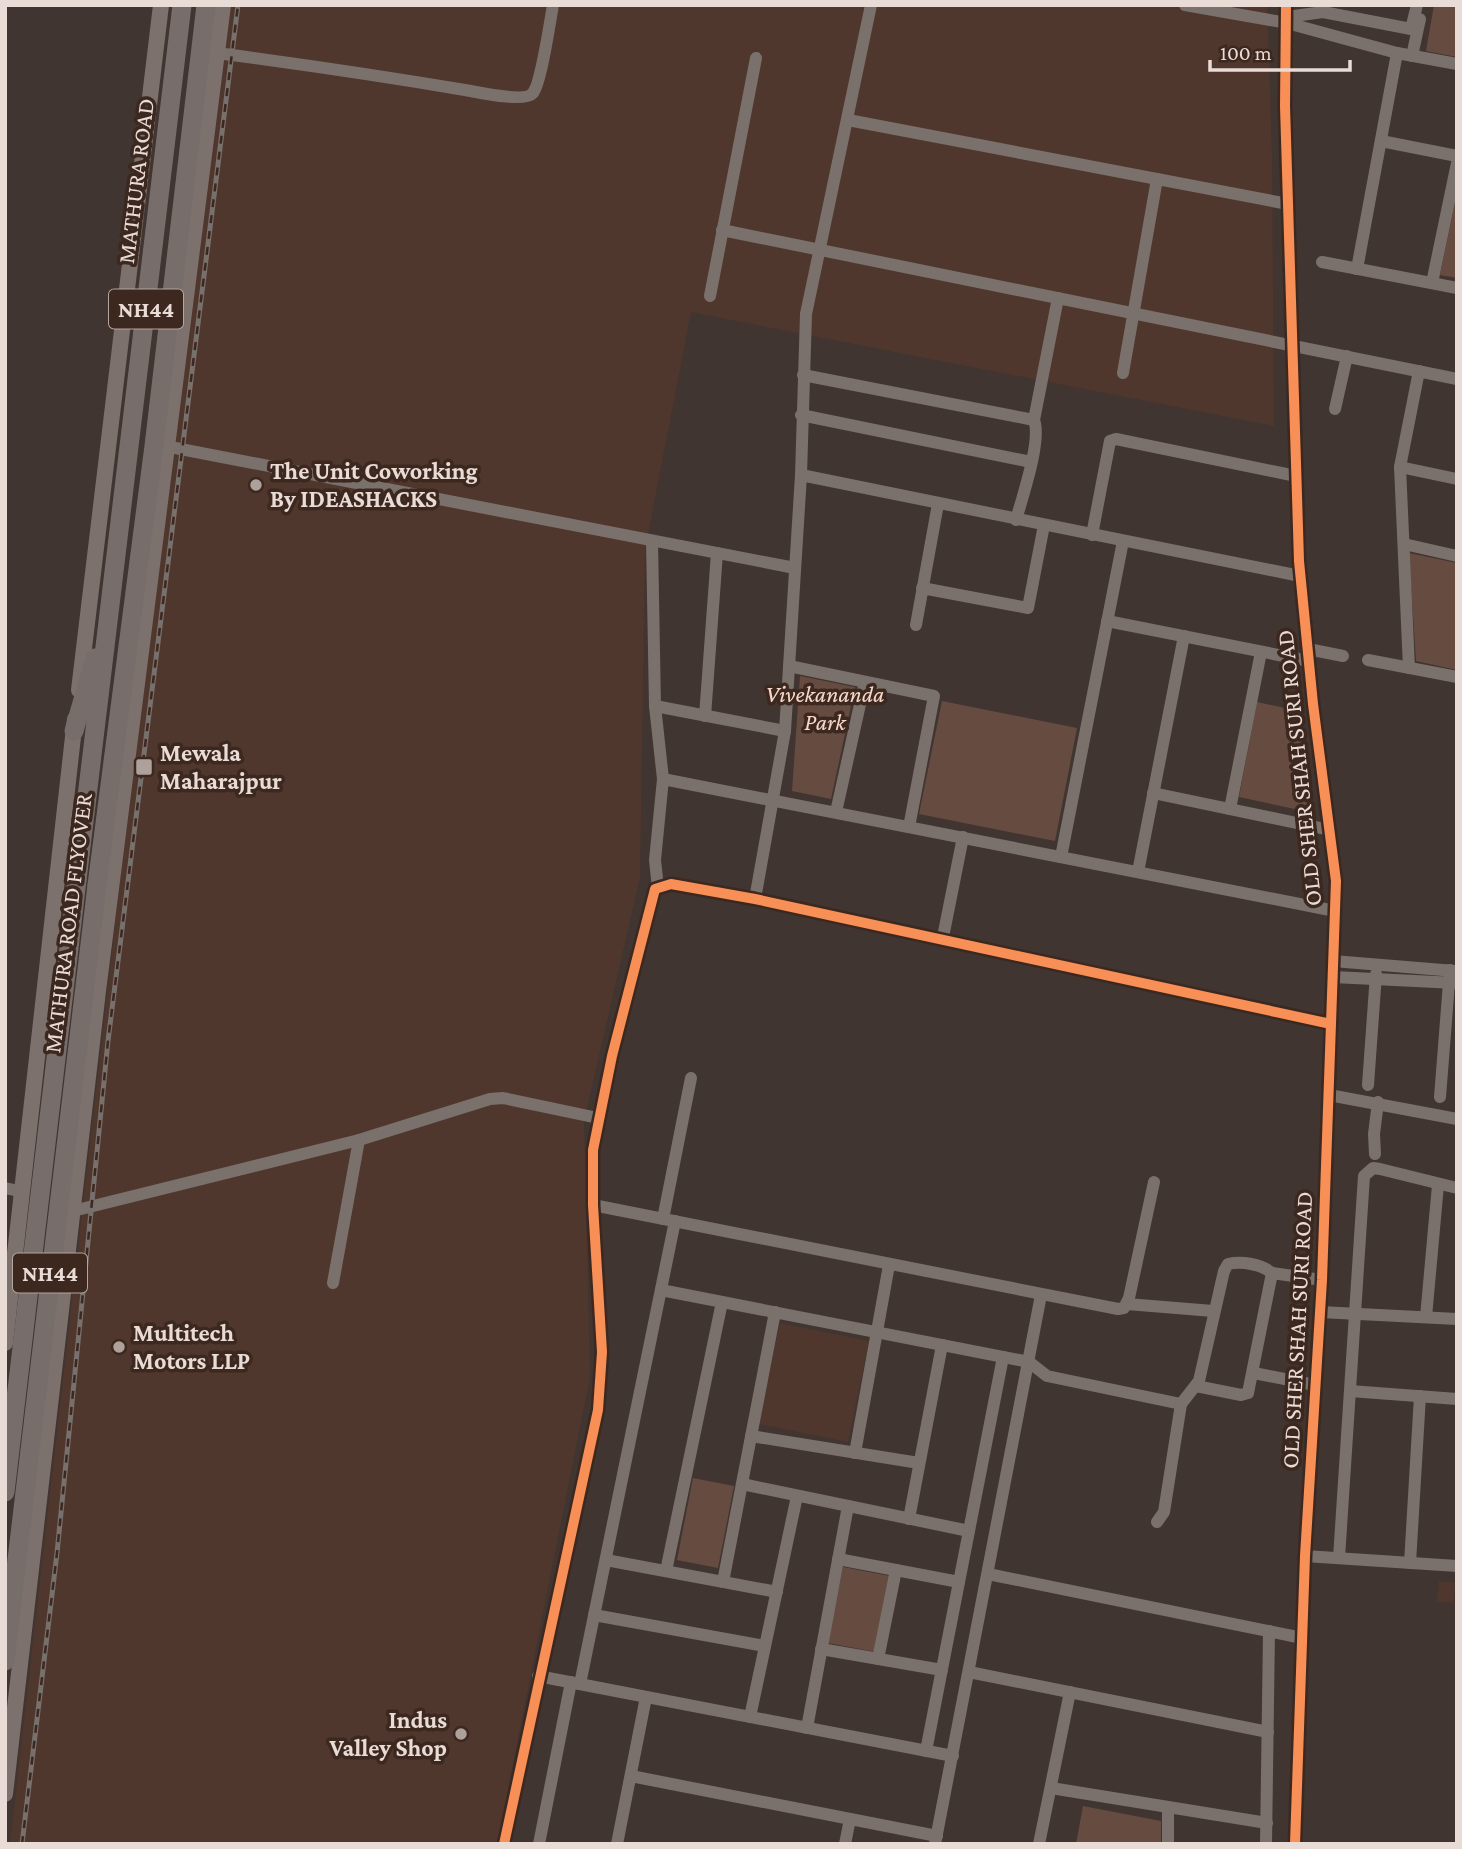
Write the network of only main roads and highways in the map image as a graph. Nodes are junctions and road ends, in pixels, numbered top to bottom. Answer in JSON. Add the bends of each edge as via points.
{"nodes":[{"id":1,"x":161,"y":5,"type":"edge"},
{"id":2,"x":182,"y":5,"type":"edge"},
{"id":3,"x":206,"y":5,"type":"edge"},
{"id":4,"x":223,"y":5,"type":"edge"},
{"id":5,"x":184,"y":191,"type":"junction"},
{"id":6,"x":185,"y":302,"type":"junction"},
{"id":7,"x":110,"y":613,"type":"junction"},
{"id":8,"x":74,"y":731,"type":"junction"},
{"id":9,"x":12,"y":1222,"type":"edge"},
{"id":10,"x":11,"y":1245,"type":"edge"},
{"id":11,"x":10,"y":1264,"type":"edge"},
{"id":12,"x":5,"y":1343,"type":"edge"},
{"id":13,"x":5,"y":1355,"type":"edge"},
{"id":14,"x":55,"y":1362,"type":"junction"},
{"id":15,"x":5,"y":1492,"type":"edge"},
{"id":16,"x":5,"y":1661,"type":"edge"},
{"id":17,"x":5,"y":1794,"type":"edge"}],
"edges":[{"from":1,"to":8,"type":"main road"},
{"from":2,"to":7,"type":"highway","name":"MATHURA ROAD","number":"NH44"},
{"from":3,"to":5,"type":"highway","name":"MATHURA ROAD","number":"NH44"},
{"from":4,"to":6,"type":"main road"},
{"from":5,"to":6,"type":"highway","via":[[188,221]]},
{"from":5,"to":16,"type":"highway","name":"MATHURA ROAD FLYOVER","number":"NH44","bridge":true},
{"from":6,"to":14,"type":"main road"},
{"from":7,"to":8,"type":"highway"},
{"from":7,"to":15,"type":"highway","name":"MATHURA ROAD FLYOVER","number":"NH44","bridge":true},
{"from":8,"to":9,"type":"main road","via":[[23,1192]]},
{"from":9,"to":10,"type":"main road"},
{"from":10,"to":11,"type":"main road"},
{"from":11,"to":12,"type":"main road"},
{"from":13,"to":14,"type":"main road"},
{"from":14,"to":17,"type":"main road"}]}
